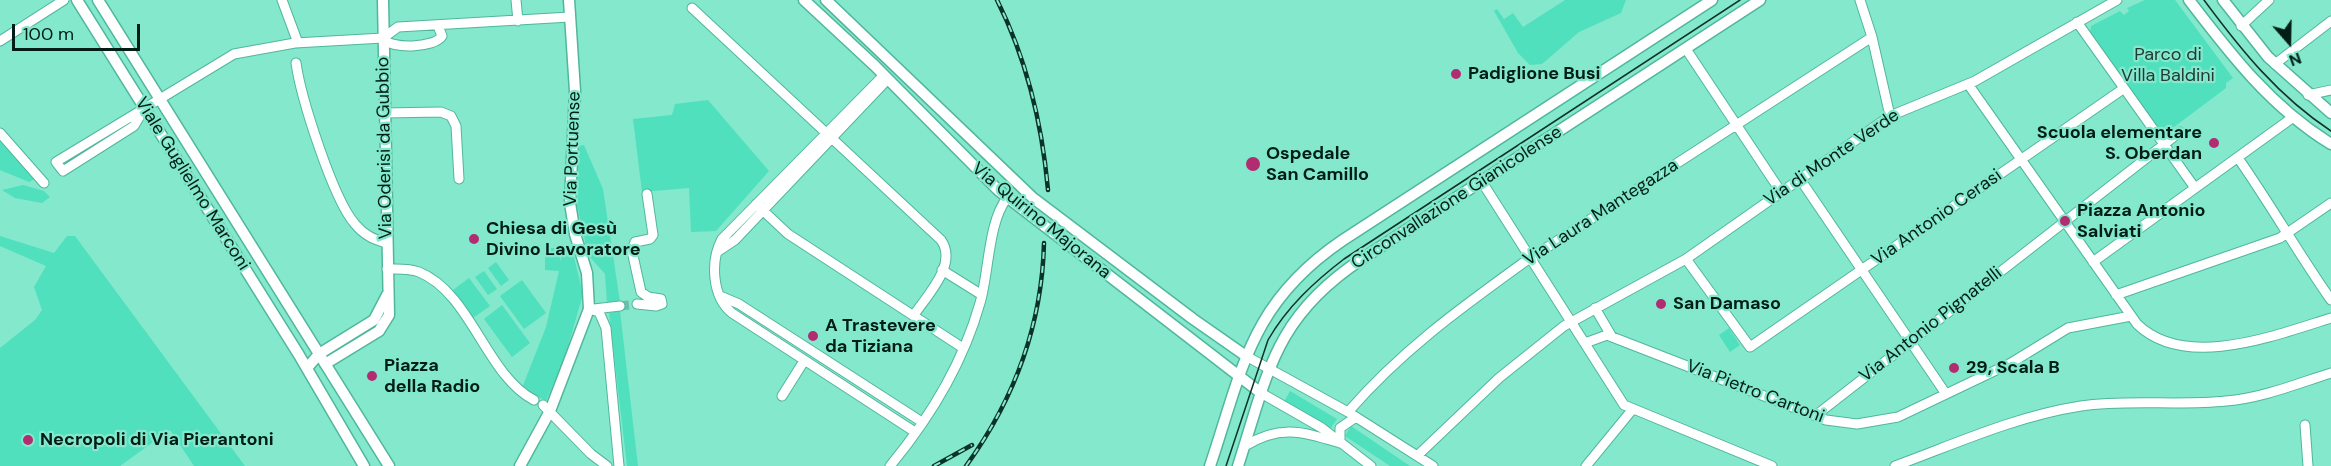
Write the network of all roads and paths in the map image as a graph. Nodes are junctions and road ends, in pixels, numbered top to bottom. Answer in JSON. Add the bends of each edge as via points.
{"nodes":[{"id":1,"x":64,"y":0,"type":"edge"},
{"id":2,"x":77,"y":0,"type":"edge"},
{"id":3,"x":98,"y":0,"type":"edge"},
{"id":4,"x":282,"y":0,"type":"edge"},
{"id":5,"x":383,"y":0,"type":"edge"},
{"id":6,"x":516,"y":0,"type":"edge"},
{"id":7,"x":569,"y":0,"type":"edge"},
{"id":8,"x":804,"y":0,"type":"edge"},
{"id":9,"x":826,"y":0,"type":"edge"},
{"id":10,"x":1712,"y":0,"type":"edge"},
{"id":11,"x":1760,"y":0,"type":"edge"},
{"id":12,"x":1860,"y":0,"type":"edge"},
{"id":13,"x":2117,"y":0,"type":"edge"},
{"id":14,"x":2189,"y":0,"type":"edge"},
{"id":15,"x":2223,"y":0,"type":"edge"},
{"id":16,"x":2269,"y":0,"type":"edge"},
{"id":17,"x":692,"y":8,"type":"dead end"},
{"id":18,"x":570,"y":17,"type":"junction"},
{"id":19,"x":518,"y":21,"type":"junction"},
{"id":20,"x":2331,"y":21,"type":"edge"},
{"id":21,"x":2077,"y":22,"type":"junction"},
{"id":22,"x":438,"y":26,"type":"junction"},
{"id":23,"x":2241,"y":26,"type":"junction"},
{"id":24,"x":1872,"y":37,"type":"junction"},
{"id":25,"x":383,"y":38,"type":"junction"},
{"id":26,"x":0,"y":41,"type":"edge"},
{"id":27,"x":298,"y":43,"type":"junction"},
{"id":28,"x":1686,"y":49,"type":"junction"},
{"id":29,"x":296,"y":63,"type":"dead end"},
{"id":30,"x":896,"y":64,"type":"junction"},
{"id":31,"x":2275,"y":64,"type":"junction"},
{"id":32,"x":886,"y":77,"type":"junction"},
{"id":33,"x":1968,"y":84,"type":"junction"},
{"id":34,"x":2123,"y":88,"type":"junction"},
{"id":35,"x":2331,"y":90,"type":"edge"},
{"id":36,"x":2308,"y":95,"type":"junction"},
{"id":37,"x":160,"y":98,"type":"junction"},
{"id":38,"x":144,"y":109,"type":"junction"},
{"id":39,"x":384,"y":113,"type":"junction"},
{"id":40,"x":2331,"y":113,"type":"edge"},
{"id":41,"x":1890,"y":116,"type":"junction"},
{"id":42,"x":2292,"y":118,"type":"junction"},
{"id":43,"x":1736,"y":125,"type":"junction"},
{"id":44,"x":826,"y":132,"type":"junction"},
{"id":45,"x":2180,"y":132,"type":"dead end"},
{"id":46,"x":0,"y":134,"type":"edge"},
{"id":47,"x":834,"y":139,"type":"junction"},
{"id":48,"x":2163,"y":144,"type":"junction"},
{"id":49,"x":2331,"y":144,"type":"edge"},
{"id":50,"x":982,"y":152,"type":"junction"},
{"id":51,"x":959,"y":153,"type":"junction"},
{"id":52,"x":2238,"y":158,"type":"junction"},
{"id":53,"x":2021,"y":160,"type":"junction"},
{"id":54,"x":459,"y":179,"type":"dead end"},
{"id":55,"x":1800,"y":179,"type":"junction"},
{"id":56,"x":1482,"y":182,"type":"junction"},
{"id":57,"x":44,"y":183,"type":"dead end"},
{"id":58,"x":2195,"y":188,"type":"junction"},
{"id":59,"x":1781,"y":192,"type":"junction"},
{"id":60,"x":647,"y":194,"type":"dead end"},
{"id":61,"x":1007,"y":198,"type":"junction"},
{"id":62,"x":1033,"y":198,"type":"junction"},
{"id":63,"x":2331,"y":203,"type":"edge"},
{"id":64,"x":760,"y":208,"type":"junction"},
{"id":65,"x":2064,"y":222,"type":"junction"},
{"id":66,"x":2288,"y":234,"type":"junction"},
{"id":67,"x":386,"y":243,"type":"junction"},
{"id":68,"x":1531,"y":259,"type":"junction"},
{"id":69,"x":1686,"y":259,"type":"junction"},
{"id":70,"x":2093,"y":262,"type":"junction"},
{"id":71,"x":387,"y":269,"type":"junction"},
{"id":72,"x":942,"y":270,"type":"junction"},
{"id":73,"x":1863,"y":271,"type":"junction"},
{"id":74,"x":2116,"y":294,"type":"junction"},
{"id":75,"x":982,"y":295,"type":"junction"},
{"id":76,"x":720,"y":296,"type":"junction"},
{"id":77,"x":2331,"y":300,"type":"edge"},
{"id":78,"x":637,"y":304,"type":"tunnel mouth"},
{"id":79,"x":620,"y":306,"type":"tunnel mouth"},
{"id":80,"x":1595,"y":308,"type":"junction"},
{"id":81,"x":589,"y":309,"type":"junction"},
{"id":82,"x":914,"y":315,"type":"junction"},
{"id":83,"x":2131,"y":316,"type":"junction"},
{"id":84,"x":2331,"y":318,"type":"edge"},
{"id":85,"x":1572,"y":322,"type":"junction"},
{"id":86,"x":1612,"y":337,"type":"junction"},
{"id":87,"x":1911,"y":341,"type":"junction"},
{"id":88,"x":1585,"y":343,"type":"junction"},
{"id":89,"x":804,"y":346,"type":"junction"},
{"id":90,"x":963,"y":348,"type":"junction"},
{"id":91,"x":1246,"y":356,"type":"junction"},
{"id":92,"x":801,"y":358,"type":"junction"},
{"id":93,"x":322,"y":359,"type":"junction"},
{"id":94,"x":307,"y":368,"type":"junction"},
{"id":95,"x":1270,"y":368,"type":"junction"},
{"id":96,"x":2331,"y":373,"type":"edge"},
{"id":97,"x":1238,"y":377,"type":"junction"},
{"id":98,"x":1261,"y":393,"type":"junction"},
{"id":99,"x":1946,"y":394,"type":"junction"},
{"id":100,"x":782,"y":396,"type":"dead end"},
{"id":101,"x":534,"y":400,"type":"dead end"},
{"id":102,"x":547,"y":408,"type":"junction"},
{"id":103,"x":1632,"y":410,"type":"junction"},
{"id":104,"x":1352,"y":415,"type":"junction"},
{"id":105,"x":1815,"y":416,"type":"junction"},
{"id":106,"x":922,"y":422,"type":"junction"},
{"id":107,"x":2305,"y":425,"type":"dead end"},
{"id":108,"x":915,"y":432,"type":"junction"},
{"id":109,"x":1340,"y":443,"type":"junction"},
{"id":110,"x":1245,"y":446,"type":"junction"},
{"id":111,"x":1417,"y":456,"type":"junction"},
{"id":112,"x":364,"y":466,"type":"edge"},
{"id":113,"x":389,"y":466,"type":"edge"},
{"id":114,"x":520,"y":466,"type":"edge"},
{"id":115,"x":607,"y":466,"type":"edge"},
{"id":116,"x":619,"y":466,"type":"edge"},
{"id":117,"x":890,"y":466,"type":"edge"},
{"id":118,"x":1210,"y":466,"type":"edge"},
{"id":119,"x":1238,"y":466,"type":"edge"},
{"id":120,"x":1371,"y":466,"type":"edge"},
{"id":121,"x":1417,"y":466,"type":"edge"},
{"id":122,"x":1433,"y":466,"type":"edge"},
{"id":123,"x":1586,"y":466,"type":"edge"},
{"id":124,"x":1772,"y":466,"type":"edge"},
{"id":125,"x":1895,"y":466,"type":"edge"},
{"id":126,"x":2308,"y":466,"type":"edge"}],
"edges":[{"from":1,"to":26,"type":"street"},
{"from":2,"to":38,"type":"main road","name":"Viale Guglielmo Marconi"},
{"from":3,"to":37,"type":"main road","name":"Viale Guglielmo Marconi"},
{"from":4,"to":27,"type":"street"},
{"from":5,"to":25,"type":"main road","name":"Via Oderisi da Gubbio"},
{"from":6,"to":19,"type":"street"},
{"from":7,"to":18,"type":"main road","name":"Via Portuense"},
{"from":8,"to":32,"type":"main road","name":"Via Quirino Majorana"},
{"from":9,"to":30,"type":"main road","name":"Via Quirino Majorana"},
{"from":10,"to":91,"type":"main road","name":"Circonvallazione Gianicolense","via":[[1327,251],[1272,306]]},
{"from":11,"to":28,"type":"main road","name":"Circonvallazione Gianicolense"},
{"from":12,"to":24,"type":"street"},
{"from":13,"to":21,"type":"street","name":"Via di Monte Verde"},
{"from":14,"to":42,"type":"main road","via":[[2250,79]]},
{"from":15,"to":23,"type":"main road"},
{"from":16,"to":23,"type":"street"},
{"from":17,"to":44,"type":"street"},
{"from":18,"to":19,"type":"street"},
{"from":18,"to":81,"type":"main road","name":"Via Portuense","via":[[575,97],[570,203],[587,273]]},
{"from":19,"to":22,"type":"street"},
{"from":20,"to":31,"type":"street"},
{"from":21,"to":33,"type":"street","name":"Via di Monte Verde"},
{"from":21,"to":34,"type":"street"},
{"from":22,"to":25,"type":"street","via":[[398,27]]},
{"from":22,"to":25,"type":"street","via":[[442,36],[433,43],[395,46]]},
{"from":23,"to":31,"type":"main road"},
{"from":24,"to":41,"type":"street"},
{"from":24,"to":43,"type":"street","name":"Via Laura Mantegazza"},
{"from":25,"to":27,"type":"street"},
{"from":25,"to":39,"type":"main road","name":"Via Oderisi da Gubbio"},
{"from":27,"to":37,"type":"street","via":[[231,55]]},
{"from":28,"to":43,"type":"street"},
{"from":28,"to":56,"type":"main road","name":"Circonvallazione Gianicolense"},
{"from":29,"to":67,"type":"street","via":[[311,121],[345,209],[362,232]]},
{"from":30,"to":32,"type":"main road"},
{"from":30,"to":50,"type":"main road","name":"Via Quirino Majorana"},
{"from":31,"to":36,"type":"main road"},
{"from":32,"to":44,"type":"street"},
{"from":32,"to":47,"type":"street"},
{"from":32,"to":51,"type":"main road","name":"Via Quirino Majorana"},
{"from":33,"to":41,"type":"street","name":"Via di Monte Verde"},
{"from":33,"to":53,"type":"street"},
{"from":34,"to":48,"type":"street"},
{"from":34,"to":53,"type":"street","name":"Via Antonio Cerasi"},
{"from":35,"to":36,"type":"street"},
{"from":36,"to":40,"type":"main road"},
{"from":37,"to":38,"type":"street"},
{"from":37,"to":93,"type":"main road","name":"Viale Guglielmo Marconi"},
{"from":38,"to":38,"type":"street","via":[[138,111],[56,162],[63,171],[134,126]]},
{"from":38,"to":94,"type":"main road","name":"Viale Guglielmo Marconi"},
{"from":39,"to":54,"type":"street","via":[[441,112],[452,116]]},
{"from":39,"to":67,"type":"main road","name":"Via Oderisi da Gubbio"},
{"from":41,"to":55,"type":"street","name":"Via di Monte Verde"},
{"from":42,"to":49,"type":"main road"},
{"from":42,"to":52,"type":"street"},
{"from":43,"to":59,"type":"street"},
{"from":43,"to":68,"type":"street","name":"Via Laura Mantegazza"},
{"from":44,"to":47,"type":"street"},
{"from":44,"to":64,"type":"street"},
{"from":45,"to":48,"type":"street"},
{"from":46,"to":57,"type":"street"},
{"from":47,"to":64,"type":"street"},
{"from":47,"to":72,"type":"street","via":[[941,240],[947,255]]},
{"from":48,"to":58,"type":"street"},
{"from":48,"to":65,"type":"street"},
{"from":50,"to":51,"type":"main road","via":[[972,158]]},
{"from":50,"to":62,"type":"main road","name":"Via Quirino Majorana"},
{"from":51,"to":61,"type":"main road","name":"Via Quirino Majorana"},
{"from":52,"to":58,"type":"street"},
{"from":52,"to":66,"type":"street"},
{"from":53,"to":65,"type":"street"},
{"from":53,"to":73,"type":"street","name":"Via Antonio Cerasi"},
{"from":55,"to":59,"type":"street","name":"Via di Monte Verde"},
{"from":55,"to":73,"type":"street"},
{"from":56,"to":68,"type":"street"},
{"from":56,"to":95,"type":"main road","name":"Circonvallazione Gianicolense","via":[[1328,284],[1288,329]]},
{"from":58,"to":70,"type":"street"},
{"from":59,"to":69,"type":"street","name":"Via di Monte Verde"},
{"from":60,"to":78,"type":"street","via":[[653,235],[635,242],[632,251],[641,292],[661,299],[662,304]]},
{"from":61,"to":62,"type":"main road"},
{"from":61,"to":75,"type":"street","via":[[997,219]]},
{"from":61,"to":97,"type":"main road","name":"Via Quirino Majorana"},
{"from":62,"to":91,"type":"main road","name":"Via Quirino Majorana"},
{"from":63,"to":66,"type":"street"},
{"from":64,"to":76,"type":"street","via":[[729,246],[717,252]]},
{"from":64,"to":82,"type":"street","via":[[788,234]]},
{"from":65,"to":70,"type":"street"},
{"from":65,"to":87,"type":"street","name":"Via Antonio Pignatelli"},
{"from":66,"to":74,"type":"street"},
{"from":66,"to":77,"type":"street"},
{"from":67,"to":71,"type":"main road","name":"Via Oderisi da Gubbio"},
{"from":68,"to":85,"type":"street"},
{"from":68,"to":104,"type":"street","name":"Via Laura Mantegazza","via":[[1454,313],[1394,362]]},
{"from":69,"to":73,"type":"street","name":"Via Antonio Cerasi","via":[[1750,347]]},
{"from":69,"to":80,"type":"street","name":"Via di Monte Verde"},
{"from":70,"to":74,"type":"street"},
{"from":71,"to":93,"type":"main road","name":"Via Oderisi da Gubbio","via":[[387,295],[374,320]]},
{"from":71,"to":101,"type":"street","via":[[420,272],[444,290],[516,388]]},
{"from":72,"to":75,"type":"street"},
{"from":72,"to":82,"type":"street"},
{"from":73,"to":87,"type":"street"},
{"from":74,"to":83,"type":"street"},
{"from":75,"to":90,"type":"street"},
{"from":76,"to":89,"type":"street"},
{"from":76,"to":92,"type":"street","via":[[732,313]]},
{"from":79,"to":81,"type":"street"},
{"from":80,"to":85,"type":"street","name":"Via di Monte Verde"},
{"from":80,"to":86,"type":"street"},
{"from":81,"to":102,"type":"main road"},
{"from":81,"to":116,"type":"street","via":[[599,312],[606,325]]},
{"from":82,"to":90,"type":"street"},
{"from":83,"to":84,"type":"street","via":[[2144,331],[2161,339],[2216,346],[2252,342]]},
{"from":83,"to":99,"type":"street","name":"Via Pietro Cartoni","via":[[2068,328],[2011,363]]},
{"from":85,"to":88,"type":"street"},
{"from":85,"to":111,"type":"street","via":[[1499,378]]},
{"from":86,"to":88,"type":"street","via":[[1604,335]]},
{"from":86,"to":105,"type":"street","name":"Via Pietro Cartoni"},
{"from":87,"to":99,"type":"street"},
{"from":87,"to":105,"type":"street","name":"Via Antonio Pignatelli"},
{"from":88,"to":103,"type":"street","via":[[1623,404]]},
{"from":89,"to":92,"type":"street"},
{"from":89,"to":106,"type":"street"},
{"from":90,"to":106,"type":"street"},
{"from":91,"to":95,"type":"street"},
{"from":91,"to":97,"type":"main road","name":"Circonvallazione Gianicolense"},
{"from":92,"to":100,"type":"street"},
{"from":92,"to":108,"type":"street"},
{"from":93,"to":94,"type":"main road"},
{"from":93,"to":113,"type":"main road"},
{"from":94,"to":112,"type":"main road"},
{"from":95,"to":98,"type":"main road","name":"Circonvallazione Gianicolense"},
{"from":95,"to":104,"type":"street"},
{"from":96,"to":125,"type":"street","via":[[2246,399],[2065,409],[2002,426]]},
{"from":97,"to":98,"type":"main road","name":"Via Quirino Majorana"},
{"from":97,"to":118,"type":"main road","name":"Circonvallazione Gianicolense"},
{"from":98,"to":109,"type":"street"},
{"from":98,"to":110,"type":"main road","name":"Circonvallazione Gianicolense"},
{"from":99,"to":105,"type":"street","name":"Via Pietro Cartoni","via":[[1908,414],[1882,421],[1840,423]]},
{"from":102,"to":114,"type":"main road"},
{"from":102,"to":115,"type":"street","via":[[586,450]]},
{"from":103,"to":123,"type":"street"},
{"from":103,"to":124,"type":"street"},
{"from":104,"to":109,"type":"street","name":"Via Laura Mantegazza","via":[[1340,428]]},
{"from":104,"to":111,"type":"street"},
{"from":106,"to":108,"type":"street"},
{"from":107,"to":126,"type":"street"},
{"from":108,"to":117,"type":"street"},
{"from":109,"to":110,"type":"street","via":[[1290,431],[1267,434]]},
{"from":109,"to":120,"type":"street"},
{"from":110,"to":119,"type":"main road","name":"Circonvallazione Gianicolense"},
{"from":111,"to":121,"type":"street"},
{"from":111,"to":122,"type":"street"}]}
